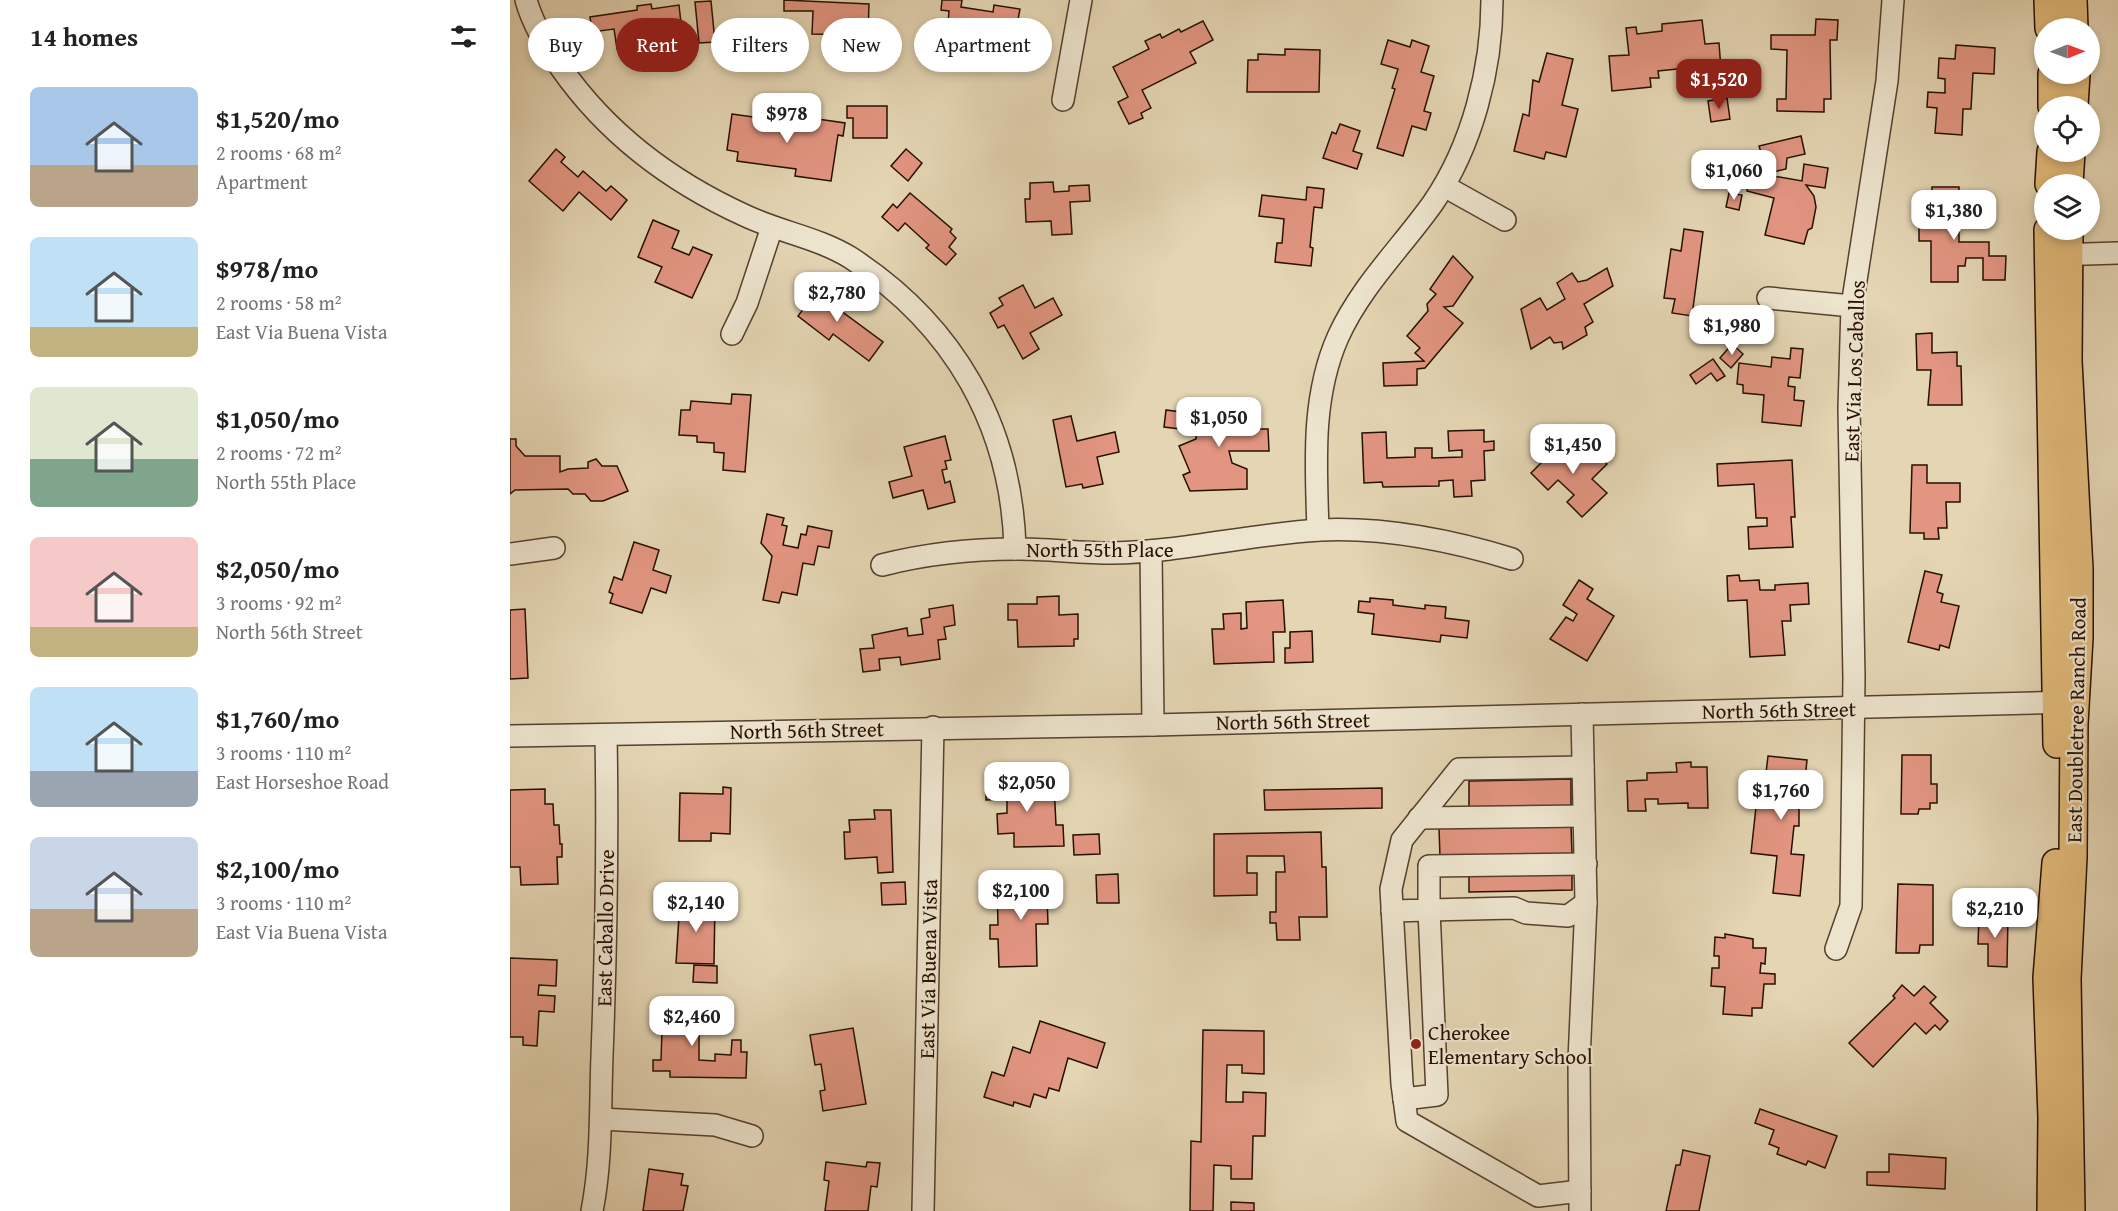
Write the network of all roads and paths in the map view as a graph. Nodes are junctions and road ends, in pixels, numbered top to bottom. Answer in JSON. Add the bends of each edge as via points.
{"nodes":[{"id":1,"x":526,"y":0,"type":"edge"},
{"id":2,"x":1081,"y":0,"type":"edge"},
{"id":3,"x":1492,"y":0,"type":"edge"},
{"id":4,"x":1893,"y":0,"type":"edge"},
{"id":5,"x":2048,"y":0,"type":"edge"},
{"id":6,"x":2073,"y":0,"type":"edge"},
{"id":7,"x":2049,"y":18,"type":"edge"},
{"id":8,"x":2074,"y":18,"type":"edge"},
{"id":9,"x":1063,"y":100,"type":"dead end"},
{"id":10,"x":1444,"y":186,"type":"junction"},
{"id":11,"x":1505,"y":220,"type":"dead end"},
{"id":12,"x":772,"y":227,"type":"junction"},
{"id":13,"x":2059,"y":242,"type":"edge"},
{"id":14,"x":2118,"y":253,"type":"edge"},
{"id":15,"x":1768,"y":298,"type":"dead end"},
{"id":16,"x":1852,"y":306,"type":"junction"},
{"id":17,"x":732,"y":334,"type":"dead end"},
{"id":18,"x":1318,"y":530,"type":"junction"},
{"id":19,"x":554,"y":548,"type":"dead end"},
{"id":20,"x":1015,"y":549,"type":"junction"},
{"id":21,"x":1150,"y":551,"type":"junction"},
{"id":22,"x":510,"y":554,"type":"edge"},
{"id":23,"x":1512,"y":559,"type":"dead end"},
{"id":24,"x":882,"y":565,"type":"dead end"},
{"id":25,"x":2066,"y":702,"type":"junction"},
{"id":26,"x":1854,"y":708,"type":"junction"},
{"id":27,"x":1582,"y":714,"type":"junction"},
{"id":28,"x":1153,"y":724,"type":"junction"},
{"id":29,"x":933,"y":727,"type":"junction"},
{"id":30,"x":510,"y":736,"type":"edge"},
{"id":31,"x":606,"y":736,"type":"junction"},
{"id":32,"x":1583,"y":767,"type":"junction"},
{"id":33,"x":1584,"y":816,"type":"junction"},
{"id":34,"x":1419,"y":818,"type":"junction"},
{"id":35,"x":1586,"y":864,"type":"junction"},
{"id":36,"x":1586,"y":903,"type":"junction"},
{"id":37,"x":1429,"y":910,"type":"junction"},
{"id":38,"x":1392,"y":911,"type":"junction"},
{"id":39,"x":1836,"y":948,"type":"dead end"},
{"id":40,"x":1404,"y":1100,"type":"junction"},
{"id":41,"x":601,"y":1119,"type":"junction"},
{"id":42,"x":752,"y":1136,"type":"dead end"},
{"id":43,"x":1580,"y":1201,"type":"edge"},
{"id":44,"x":592,"y":1211,"type":"edge"},
{"id":45,"x":923,"y":1211,"type":"edge"},
{"id":46,"x":2051,"y":1211,"type":"edge"},
{"id":47,"x":2071,"y":1211,"type":"edge"}],
"edges":[{"from":1,"to":12,"type":"street","via":[[545,42],[604,122],[669,175],[711,200]]},
{"from":2,"to":9,"type":"street"},
{"from":3,"to":10,"type":"street","via":[[1487,61],[1478,102]]},
{"from":4,"to":16,"type":"street","name":"East Via Los Caballos","via":[[1887,81]]},
{"from":5,"to":7,"type":"main road"},
{"from":6,"to":8,"type":"main road"},
{"from":10,"to":11,"type":"street"},
{"from":10,"to":18,"type":"street","via":[[1372,279],[1338,338],[1318,407]]},
{"from":12,"to":17,"type":"street","via":[[747,303]]},
{"from":12,"to":20,"type":"street","via":[[805,236],[849,257],[932,325],[952,351],[1000,444],[1010,490]]},
{"from":13,"to":14,"type":"street"},
{"from":13,"to":25,"type":"main road","name":"East Doubletree Ranch Road"},
{"from":15,"to":16,"type":"street"},
{"from":16,"to":26,"type":"street","name":"East Via Los Caballos","via":[[1849,408]]},
{"from":18,"to":21,"type":"street","name":"North 55th Place"},
{"from":18,"to":23,"type":"street","name":"North 55th Place","via":[[1374,531],[1454,542]]},
{"from":19,"to":22,"type":"street"},
{"from":20,"to":21,"type":"street","name":"North 55th Place"},
{"from":20,"to":24,"type":"street","name":"North 55th Place","via":[[918,556]]},
{"from":21,"to":28,"type":"street"},
{"from":25,"to":26,"type":"street","name":"North 56th Street"},
{"from":25,"to":46,"type":"main road","name":"East Doubletree Ranch Road","via":[[2047,978]]},
{"from":25,"to":47,"type":"main road","name":"East Doubletree Ranch Road","via":[[2073,869],[2067,979]]},
{"from":26,"to":27,"type":"street","name":"North 56th Street"},
{"from":26,"to":39,"type":"street","name":"East Via Los Caballos","via":[[1851,906]]},
{"from":27,"to":28,"type":"street","name":"North 56th Street"},
{"from":27,"to":32,"type":"street"},
{"from":28,"to":29,"type":"street","name":"North 56th Street"},
{"from":29,"to":31,"type":"street","name":"North 56th Street"},
{"from":29,"to":45,"type":"street","name":"East Via Buena Vista"},
{"from":30,"to":31,"type":"street","name":"North 56th Street"},
{"from":31,"to":41,"type":"street","name":"East Caballo Drive"},
{"from":32,"to":33,"type":"street"},
{"from":32,"to":34,"type":"street","via":[[1459,769]]},
{"from":33,"to":34,"type":"street"},
{"from":33,"to":35,"type":"street"},
{"from":34,"to":38,"type":"street","via":[[1402,840],[1391,889]]},
{"from":35,"to":36,"type":"street"},
{"from":35,"to":37,"type":"street","via":[[1429,866]]},
{"from":36,"to":37,"type":"street","via":[[1568,916],[1526,913],[1514,908]]},
{"from":36,"to":43,"type":"street","via":[[1579,1060]]},
{"from":37,"to":38,"type":"street"},
{"from":37,"to":40,"type":"street","via":[[1437,1095]]},
{"from":38,"to":40,"type":"street"},
{"from":40,"to":43,"type":"street","via":[[1407,1121],[1538,1196]]},
{"from":41,"to":42,"type":"street","via":[[715,1125]]},
{"from":41,"to":44,"type":"street","name":"East Caballo Drive"}]}
